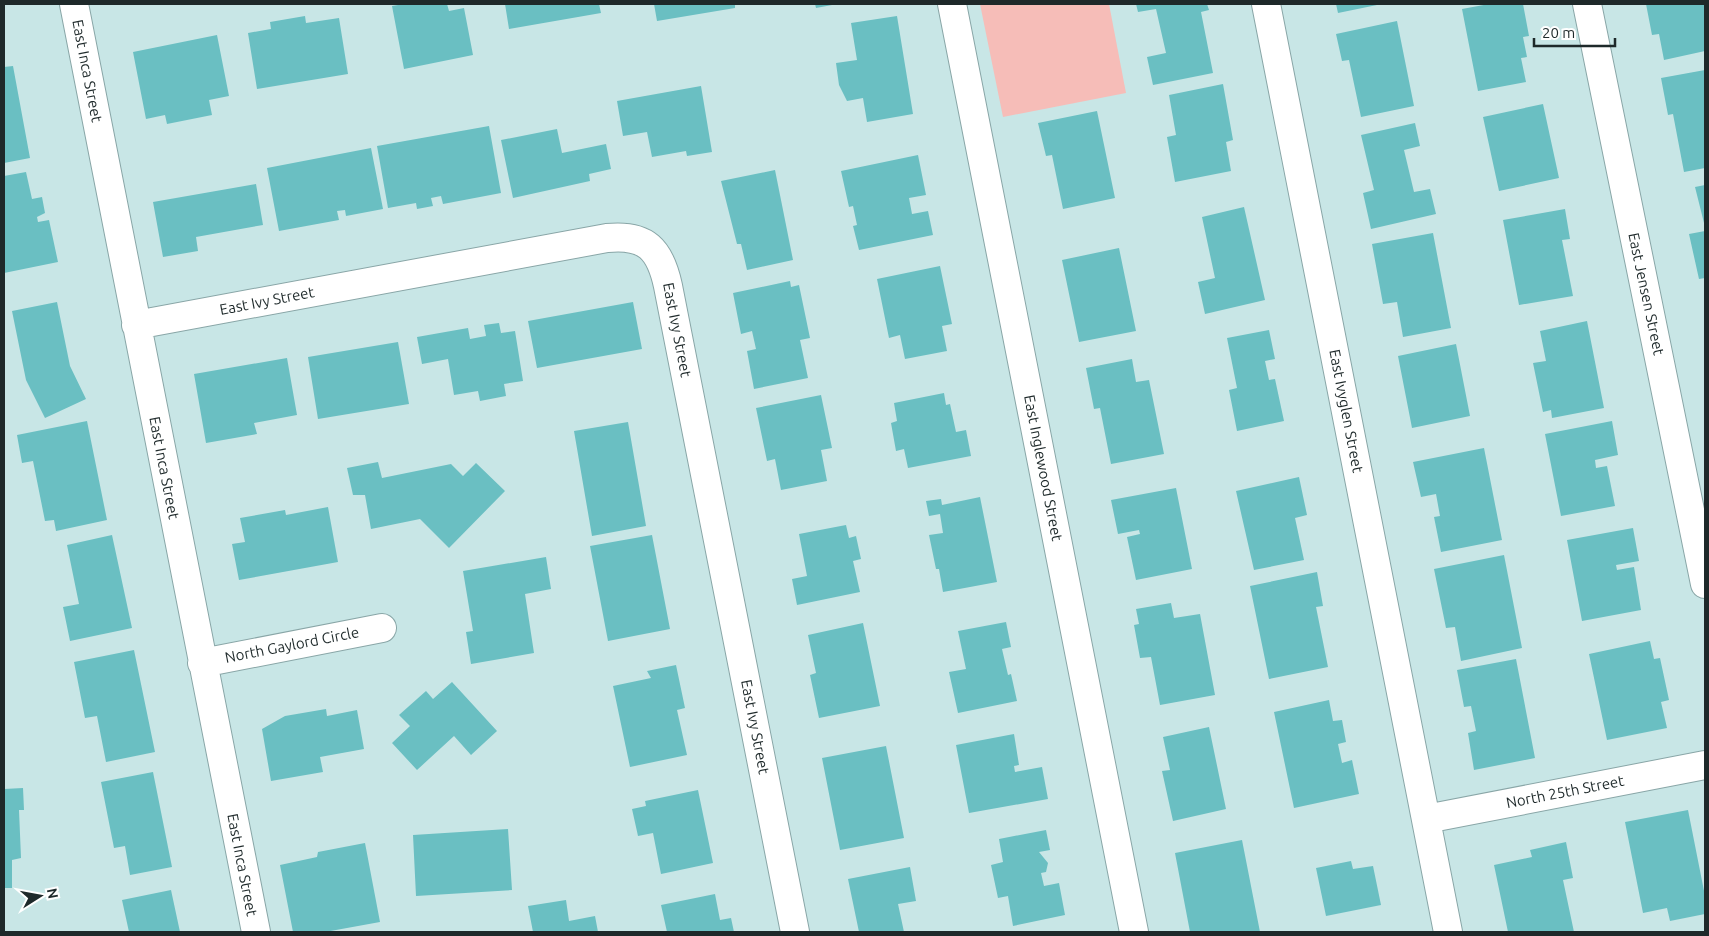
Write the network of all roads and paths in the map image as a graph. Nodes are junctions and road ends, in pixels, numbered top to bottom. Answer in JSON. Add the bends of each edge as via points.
{"nodes":[{"id":1,"x":74,"y":4,"type":"edge"},
{"id":2,"x":952,"y":4,"type":"edge"},
{"id":3,"x":1266,"y":4,"type":"edge"},
{"id":4,"x":1587,"y":4,"type":"edge"},
{"id":5,"x":136,"y":325,"type":"junction"},
{"id":6,"x":1705,"y":584,"type":"edge"},
{"id":7,"x":382,"y":628,"type":"dead end"},
{"id":8,"x":202,"y":662,"type":"junction"},
{"id":9,"x":1705,"y":764,"type":"edge"},
{"id":10,"x":1426,"y":818,"type":"junction"},
{"id":11,"x":256,"y":932,"type":"edge"},
{"id":12,"x":795,"y":932,"type":"edge"},
{"id":13,"x":1134,"y":932,"type":"edge"},
{"id":14,"x":1448,"y":932,"type":"edge"}],
"edges":[{"from":1,"to":5,"type":"street","name":"East Inca Street"},
{"from":2,"to":13,"type":"street","name":"East Inglewood Street"},
{"from":3,"to":10,"type":"street","name":"East Ivyglen Street"},
{"from":4,"to":6,"type":"street","name":"East Jensen Street"},
{"from":5,"to":8,"type":"street","name":"East Inca Street"},
{"from":5,"to":12,"type":"street","name":"East Ivy Street","via":[[607,238],[621,236],[650,246],[659,257],[668,286]]},
{"from":7,"to":8,"type":"street","name":"North Gaylord Circle"},
{"from":8,"to":11,"type":"street","name":"East Inca Street"},
{"from":9,"to":10,"type":"street","name":"North 25th Street"},
{"from":10,"to":14,"type":"street","name":"East Ivyglen Street"}]}
